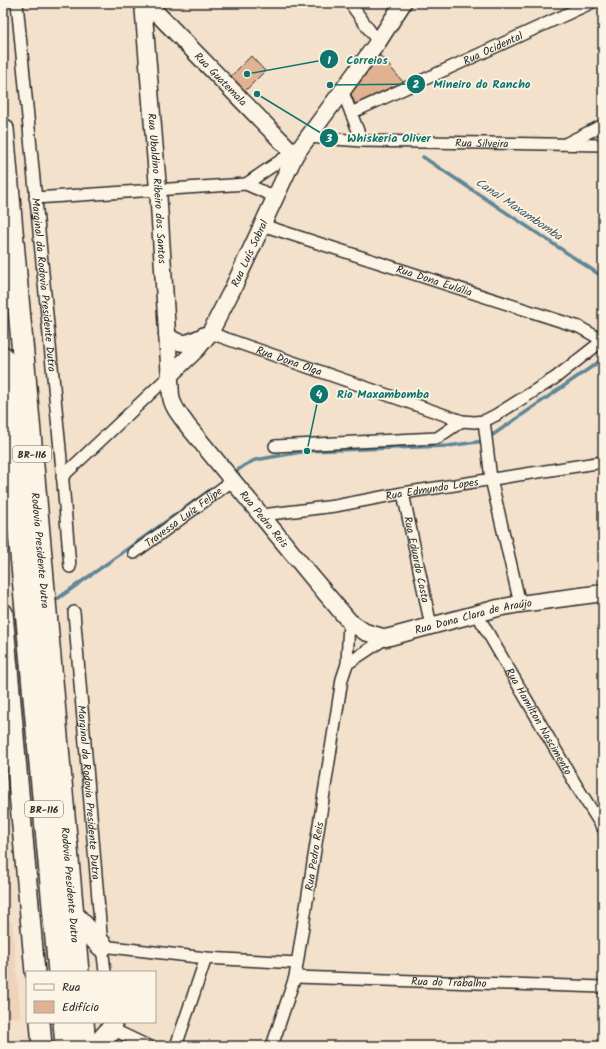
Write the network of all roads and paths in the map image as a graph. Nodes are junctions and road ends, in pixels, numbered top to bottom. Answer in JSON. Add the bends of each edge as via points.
{"nodes":[{"id":1,"x":16,"y":3,"type":"edge"},
{"id":2,"x":143,"y":3,"type":"edge"},
{"id":3,"x":148,"y":3,"type":"edge"},
{"id":4,"x":350,"y":3,"type":"edge"},
{"id":5,"x":403,"y":3,"type":"edge"},
{"id":6,"x":591,"y":3,"type":"edge"},
{"id":7,"x":378,"y":42,"type":"junction"},
{"id":8,"x":342,"y":90,"type":"junction"},
{"id":9,"x":351,"y":113,"type":"junction"},
{"id":10,"x":603,"y":124,"type":"edge"},
{"id":11,"x":3,"y":129,"type":"edge"},
{"id":12,"x":307,"y":137,"type":"junction"},
{"id":13,"x":362,"y":141,"type":"junction"},
{"id":14,"x":564,"y":144,"type":"junction"},
{"id":15,"x":603,"y":145,"type":"edge"},
{"id":16,"x":294,"y":153,"type":"junction"},
{"id":17,"x":246,"y":184,"type":"junction"},
{"id":18,"x":158,"y":189,"type":"junction"},
{"id":19,"x":275,"y":197,"type":"junction"},
{"id":20,"x":35,"y":198,"type":"junction"},
{"id":21,"x":262,"y":225,"type":"junction"},
{"id":22,"x":210,"y":333,"type":"junction"},
{"id":23,"x":167,"y":335,"type":"junction"},
{"id":24,"x":603,"y":341,"type":"edge"},
{"id":25,"x":3,"y":357,"type":"edge"},
{"id":26,"x":170,"y":375,"type":"junction"},
{"id":27,"x":462,"y":421,"type":"junction"},
{"id":28,"x":484,"y":421,"type":"junction"},
{"id":29,"x":276,"y":446,"type":"dead end"},
{"id":30,"x":603,"y":462,"type":"edge"},
{"id":31,"x":62,"y":477,"type":"junction"},
{"id":32,"x":491,"y":479,"type":"junction"},
{"id":33,"x":232,"y":480,"type":"junction"},
{"id":34,"x":403,"y":493,"type":"junction"},
{"id":35,"x":262,"y":516,"type":"junction"},
{"id":36,"x":134,"y":553,"type":"dead end"},
{"id":37,"x":70,"y":567,"type":"dead end"},
{"id":38,"x":603,"y":593,"type":"edge"},
{"id":39,"x":520,"y":604,"type":"junction"},
{"id":40,"x":74,"y":612,"type":"dead end"},
{"id":41,"x":3,"y":613,"type":"edge"},
{"id":42,"x":477,"y":614,"type":"junction"},
{"id":43,"x":349,"y":620,"type":"junction"},
{"id":44,"x":431,"y":626,"type":"junction"},
{"id":45,"x":386,"y":638,"type":"junction"},
{"id":46,"x":347,"y":664,"type":"junction"},
{"id":47,"x":603,"y":828,"type":"edge"},
{"id":48,"x":73,"y":915,"type":"junction"},
{"id":49,"x":102,"y":946,"type":"junction"},
{"id":50,"x":206,"y":958,"type":"junction"},
{"id":51,"x":297,"y":963,"type":"junction"},
{"id":52,"x":35,"y":971,"type":"edge"},
{"id":53,"x":59,"y":971,"type":"edge"},
{"id":54,"x":78,"y":971,"type":"edge"},
{"id":55,"x":105,"y":971,"type":"edge"},
{"id":56,"x":295,"y":977,"type":"junction"},
{"id":57,"x":603,"y":987,"type":"edge"},
{"id":58,"x":40,"y":1023,"type":"edge"},
{"id":59,"x":64,"y":1023,"type":"edge"},
{"id":60,"x":83,"y":1023,"type":"edge"},
{"id":61,"x":112,"y":1032,"type":"edge"},
{"id":62,"x":42,"y":1046,"type":"edge"},
{"id":63,"x":66,"y":1046,"type":"edge"},
{"id":64,"x":85,"y":1046,"type":"edge"},
{"id":65,"x":97,"y":1046,"type":"edge"},
{"id":66,"x":148,"y":1046,"type":"edge"},
{"id":67,"x":176,"y":1046,"type":"edge"},
{"id":68,"x":272,"y":1046,"type":"edge"}],
"edges":[{"from":1,"to":20,"type":"street","name":"Marginal da Rodovia Presidente Dutra"},
{"from":2,"to":18,"type":"main road","name":"Rua Ubaldino Ribeiro dos Santos"},
{"from":3,"to":16,"type":"main road","name":"Rua Guatemala"},
{"from":4,"to":7,"type":"street"},
{"from":5,"to":7,"type":"main road","name":"Rua Luís Sobral"},
{"from":6,"to":9,"type":"street","name":"Rua Ocidental"},
{"from":7,"to":8,"type":"main road","name":"Rua Luís Sobral"},
{"from":8,"to":9,"type":"street"},
{"from":8,"to":12,"type":"main road","name":"Rua Luís Sobral"},
{"from":9,"to":13,"type":"street"},
{"from":10,"to":14,"type":"street"},
{"from":11,"to":48,"type":"highway","name":"Rodovia Presidente Dutra","number":"BR-116"},
{"from":12,"to":13,"type":"street","name":"Rua Silveira"},
{"from":12,"to":16,"type":"main road","name":"Rua Luís Sobral"},
{"from":13,"to":14,"type":"street","name":"Rua Silveira"},
{"from":14,"to":15,"type":"street","name":"Rua Silveira"},
{"from":16,"to":17,"type":"street"},
{"from":16,"to":19,"type":"main road","name":"Rua Luís Sobral"},
{"from":17,"to":18,"type":"street"},
{"from":17,"to":19,"type":"street"},
{"from":18,"to":20,"type":"street"},
{"from":18,"to":23,"type":"main road","name":"Rua Ubaldino Ribeiro dos Santos"},
{"from":19,"to":21,"type":"main road","name":"Rua Luís Sobral"},
{"from":20,"to":31,"type":"street","name":"Marginal da Rodovia Presidente Dutra"},
{"from":21,"to":22,"type":"main road","name":"Rua Luís Sobral"},
{"from":21,"to":24,"type":"street","name":"Rua Dona Eulália","via":[[579,327]]},
{"from":22,"to":23,"type":"main road","via":[[184,344]]},
{"from":22,"to":26,"type":"main road","name":"Rua Luís Sobral"},
{"from":22,"to":27,"type":"street","name":"Rua Dona Olga"},
{"from":23,"to":26,"type":"main road","name":"Rua Ubaldino Ribeiro dos Santos"},
{"from":24,"to":28,"type":"street","name":"Rua Dona Olga","via":[[555,378]]},
{"from":25,"to":53,"type":"highway","name":"Rodovia Presidente Dutra","number":"BR-116"},
{"from":26,"to":31,"type":"street","name":"Rua Luís Sobral"},
{"from":26,"to":33,"type":"main road","name":"Rua Pedro Reis","via":[[171,401],[175,408]]},
{"from":27,"to":28,"type":"street","name":"Rua Dona Olga"},
{"from":27,"to":29,"type":"street","via":[[436,438]]},
{"from":28,"to":32,"type":"street"},
{"from":30,"to":32,"type":"street","name":"Rua Edmundo Lopes"},
{"from":31,"to":37,"type":"street","name":"Marginal da Rodovia Presidente Dutra"},
{"from":32,"to":34,"type":"street","name":"Rua Edmundo Lopes"},
{"from":32,"to":39,"type":"street"},
{"from":33,"to":35,"type":"main road","name":"Rua Pedro Reis"},
{"from":33,"to":36,"type":"street","name":"Travessa Luiz Felipe"},
{"from":34,"to":35,"type":"street","name":"Rua Edmundo Lopes"},
{"from":34,"to":44,"type":"street","name":"Rua Eduardo Costa"},
{"from":35,"to":43,"type":"main road","name":"Rua Pedro Reis"},
{"from":38,"to":39,"type":"main road","name":"Rua Dona Clara de Araújo"},
{"from":39,"to":42,"type":"main road","name":"Rua Dona Clara de Araújo"},
{"from":40,"to":49,"type":"street","name":"Marginal da Rodovia Presidente Dutra"},
{"from":41,"to":52,"type":"highway","number":"BR-116"},
{"from":42,"to":44,"type":"main road","name":"Rua Dona Clara de Araújo"},
{"from":42,"to":47,"type":"street","name":"Rua Hamilton Nascimento"},
{"from":43,"to":45,"type":"main road","via":[[365,632]]},
{"from":43,"to":46,"type":"street","name":"Rua Pedro Reis"},
{"from":44,"to":45,"type":"main road","name":"Rua Dona Clara de Araújo"},
{"from":45,"to":46,"type":"street"},
{"from":46,"to":51,"type":"street","name":"Rua Pedro Reis","via":[[342,679]]},
{"from":48,"to":49,"type":"highway"},
{"from":48,"to":54,"type":"highway","name":"Rodovia Presidente Dutra","number":"BR-116"},
{"from":49,"to":50,"type":"street"},
{"from":49,"to":55,"type":"street","name":"Marginal da Rodovia Presidente Dutra"},
{"from":50,"to":51,"type":"street"},
{"from":50,"to":67,"type":"street"},
{"from":51,"to":56,"type":"street","name":"Rua Pedro Reis"},
{"from":56,"to":57,"type":"street","name":"Rua do Trabalho"},
{"from":56,"to":68,"type":"street","name":"Rua Pedro Reis"},
{"from":58,"to":62,"type":"highway"},
{"from":59,"to":63,"type":"highway"},
{"from":60,"to":64,"type":"highway"},
{"from":61,"to":65,"type":"highway"},
{"from":61,"to":66,"type":"street"}]}
